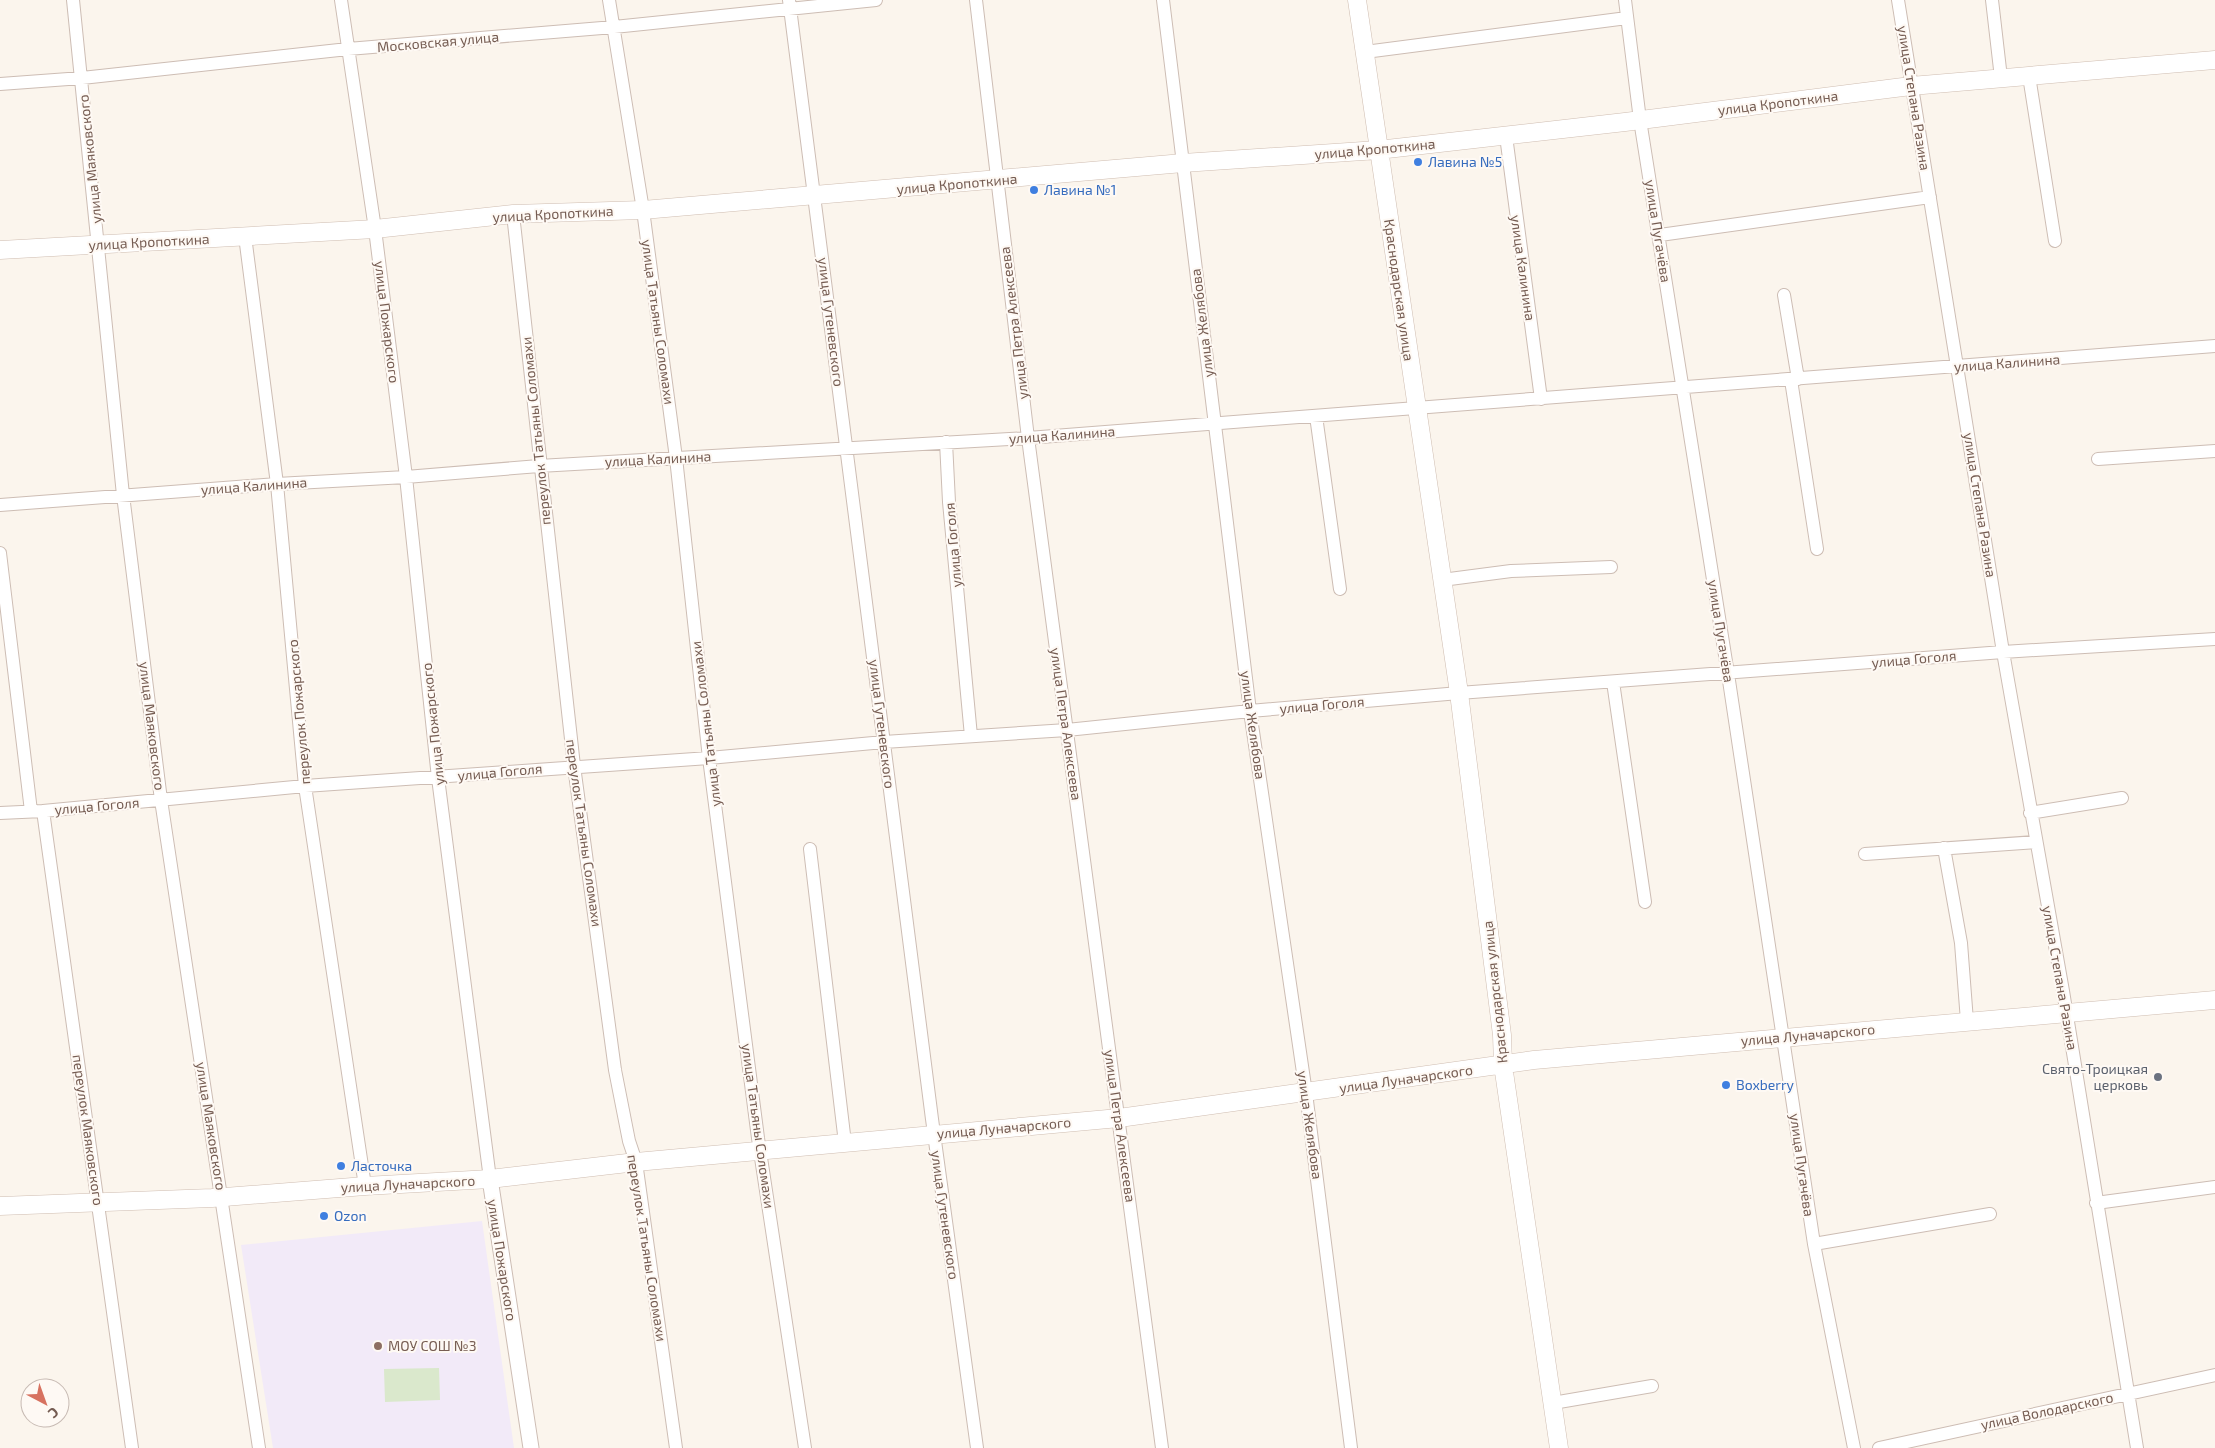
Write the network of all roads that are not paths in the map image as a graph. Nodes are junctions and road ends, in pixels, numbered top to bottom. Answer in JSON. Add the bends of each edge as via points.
{"nodes":[{"id":1,"x":73,"y":0,"type":"edge"},
{"id":2,"x":341,"y":0,"type":"edge"},
{"id":3,"x":609,"y":0,"type":"edge"},
{"id":4,"x":876,"y":0,"type":"edge"},
{"id":5,"x":976,"y":0,"type":"edge"},
{"id":6,"x":1163,"y":0,"type":"edge"},
{"id":7,"x":1357,"y":0,"type":"edge"},
{"id":8,"x":1625,"y":0,"type":"edge"},
{"id":9,"x":1898,"y":0,"type":"edge"},
{"id":10,"x":1992,"y":0,"type":"edge"},
{"id":11,"x":790,"y":5,"type":"edge"},
{"id":12,"x":1627,"y":18,"type":"junction"},
{"id":13,"x":614,"y":27,"type":"junction"},
{"id":14,"x":348,"y":49,"type":"junction"},
{"id":15,"x":1365,"y":52,"type":"junction"},
{"id":16,"x":2215,"y":60,"type":"edge"},
{"id":17,"x":2029,"y":76,"type":"junction"},
{"id":18,"x":82,"y":78,"type":"junction"},
{"id":19,"x":2001,"y":78,"type":"junction"},
{"id":20,"x":0,"y":84,"type":"edge"},
{"id":21,"x":1911,"y":86,"type":"junction"},
{"id":22,"x":1640,"y":120,"type":"junction"},
{"id":23,"x":1506,"y":136,"type":"junction"},
{"id":24,"x":1378,"y":150,"type":"junction"},
{"id":25,"x":1183,"y":163,"type":"junction"},
{"id":26,"x":997,"y":180,"type":"junction"},
{"id":27,"x":814,"y":196,"type":"junction"},
{"id":28,"x":1930,"y":197,"type":"junction"},
{"id":29,"x":643,"y":210,"type":"junction"},
{"id":30,"x":512,"y":214,"type":"junction"},
{"id":31,"x":375,"y":229,"type":"junction"},
{"id":32,"x":1660,"y":235,"type":"junction"},
{"id":33,"x":245,"y":236,"type":"junction"},
{"id":34,"x":2055,"y":241,"type":"dead end"},
{"id":35,"x":99,"y":245,"type":"junction"},
{"id":36,"x":0,"y":250,"type":"edge"},
{"id":37,"x":1784,"y":295,"type":"dead end"},
{"id":38,"x":2215,"y":346,"type":"edge"},
{"id":39,"x":1958,"y":366,"type":"junction"},
{"id":40,"x":1795,"y":379,"type":"junction"},
{"id":41,"x":1682,"y":388,"type":"junction"},
{"id":42,"x":1541,"y":399,"type":"junction"},
{"id":43,"x":1416,"y":409,"type":"junction"},
{"id":44,"x":1316,"y":416,"type":"junction"},
{"id":45,"x":1215,"y":423,"type":"junction"},
{"id":46,"x":1028,"y":438,"type":"junction"},
{"id":47,"x":946,"y":442,"type":"junction"},
{"id":48,"x":846,"y":447,"type":"junction"},
{"id":49,"x":2215,"y":451,"type":"edge"},
{"id":50,"x":676,"y":458,"type":"junction"},
{"id":51,"x":2098,"y":459,"type":"dead end"},
{"id":52,"x":539,"y":466,"type":"junction"},
{"id":53,"x":406,"y":477,"type":"junction"},
{"id":54,"x":277,"y":484,"type":"junction"},
{"id":55,"x":123,"y":495,"type":"junction"},
{"id":56,"x":0,"y":505,"type":"edge"},
{"id":57,"x":1817,"y":549,"type":"dead end"},
{"id":58,"x":0,"y":553,"type":"edge"},
{"id":59,"x":1611,"y":567,"type":"dead end"},
{"id":60,"x":1442,"y":580,"type":"junction"},
{"id":61,"x":1340,"y":589,"type":"dead end"},
{"id":62,"x":2215,"y":639,"type":"edge"},
{"id":63,"x":2003,"y":652,"type":"junction"},
{"id":64,"x":1728,"y":674,"type":"junction"},
{"id":65,"x":1613,"y":682,"type":"junction"},
{"id":66,"x":1459,"y":694,"type":"junction"},
{"id":67,"x":1250,"y":711,"type":"junction"},
{"id":68,"x":1067,"y":730,"type":"junction"},
{"id":69,"x":971,"y":736,"type":"junction"},
{"id":70,"x":884,"y":742,"type":"junction"},
{"id":71,"x":709,"y":758,"type":"junction"},
{"id":72,"x":574,"y":766,"type":"junction"},
{"id":73,"x":438,"y":778,"type":"junction"},
{"id":74,"x":305,"y":786,"type":"junction"},
{"id":75,"x":2122,"y":798,"type":"dead end"},
{"id":76,"x":161,"y":800,"type":"junction"},
{"id":77,"x":37,"y":811,"type":"junction"},
{"id":78,"x":0,"y":813,"type":"edge"},
{"id":79,"x":2030,"y":813,"type":"junction"},
{"id":80,"x":2036,"y":842,"type":"junction"},
{"id":81,"x":1944,"y":848,"type":"junction"},
{"id":82,"x":810,"y":849,"type":"dead end"},
{"id":83,"x":1864,"y":854,"type":"dead end"},
{"id":84,"x":1645,"y":902,"type":"dead end"},
{"id":85,"x":2215,"y":1000,"type":"edge"},
{"id":86,"x":2066,"y":1014,"type":"junction"},
{"id":87,"x":1967,"y":1021,"type":"junction"},
{"id":88,"x":1784,"y":1038,"type":"junction"},
{"id":89,"x":1503,"y":1065,"type":"junction"},
{"id":90,"x":1306,"y":1093,"type":"junction"},
{"id":91,"x":1119,"y":1118,"type":"junction"},
{"id":92,"x":934,"y":1134,"type":"junction"},
{"id":93,"x":845,"y":1143,"type":"junction"},
{"id":94,"x":760,"y":1152,"type":"junction"},
{"id":95,"x":636,"y":1162,"type":"junction"},
{"id":96,"x":490,"y":1179,"type":"junction"},
{"id":97,"x":365,"y":1186,"type":"junction"},
{"id":98,"x":2215,"y":1187,"type":"edge"},
{"id":99,"x":222,"y":1197,"type":"junction"},
{"id":100,"x":98,"y":1202,"type":"junction"},
{"id":101,"x":2096,"y":1204,"type":"junction"},
{"id":102,"x":0,"y":1206,"type":"edge"},
{"id":103,"x":1990,"y":1214,"type":"dead end"},
{"id":104,"x":1814,"y":1244,"type":"junction"},
{"id":105,"x":2215,"y":1375,"type":"edge"},
{"id":106,"x":1652,"y":1386,"type":"dead end"},
{"id":107,"x":2130,"y":1393,"type":"junction"},
{"id":108,"x":1553,"y":1403,"type":"junction"},
{"id":109,"x":132,"y":1448,"type":"edge"},
{"id":110,"x":259,"y":1448,"type":"edge"},
{"id":111,"x":530,"y":1448,"type":"edge"},
{"id":112,"x":676,"y":1448,"type":"edge"},
{"id":113,"x":805,"y":1448,"type":"edge"},
{"id":114,"x":977,"y":1448,"type":"edge"},
{"id":115,"x":1162,"y":1448,"type":"edge"},
{"id":116,"x":1351,"y":1448,"type":"edge"},
{"id":117,"x":1559,"y":1448,"type":"edge"},
{"id":118,"x":1854,"y":1448,"type":"edge"},
{"id":119,"x":1879,"y":1448,"type":"edge"},
{"id":120,"x":2138,"y":1448,"type":"edge"}],
"edges":[{"from":1,"to":18,"type":"street","name":"улица Маяковского"},
{"from":2,"to":14,"type":"street","name":"улица Пожарского"},
{"from":3,"to":13,"type":"street","name":"улица Татьяны Соломахи"},
{"from":4,"to":11,"type":"street","name":"Московская улица"},
{"from":5,"to":26,"type":"street","name":"улица Петра Алексеева"},
{"from":6,"to":25,"type":"street","name":"улица Желябова"},
{"from":7,"to":15,"type":"main road","name":"Краснодарская улица"},
{"from":8,"to":12,"type":"street","name":"улица Пугачёва"},
{"from":9,"to":21,"type":"street","name":"улица Степана Разина"},
{"from":10,"to":19,"type":"street"},
{"from":11,"to":13,"type":"street","name":"Московская улица"},
{"from":11,"to":27,"type":"street","name":"улица Гутеневского"},
{"from":12,"to":15,"type":"street"},
{"from":12,"to":22,"type":"street","name":"улица Пугачёва"},
{"from":13,"to":14,"type":"street","name":"Московская улица"},
{"from":13,"to":29,"type":"street","name":"улица Татьяны Соломахи"},
{"from":14,"to":18,"type":"street","name":"Московская улица"},
{"from":14,"to":31,"type":"street","name":"улица Пожарского"},
{"from":15,"to":24,"type":"main road","name":"Краснодарская улица"},
{"from":16,"to":17,"type":"main road","name":"улица Кропоткина"},
{"from":17,"to":19,"type":"main road","name":"улица Кропоткина"},
{"from":17,"to":34,"type":"street"},
{"from":18,"to":20,"type":"street","name":"Московская улица"},
{"from":18,"to":35,"type":"street","name":"улица Маяковского"},
{"from":19,"to":21,"type":"main road","name":"улица Кропоткина"},
{"from":21,"to":22,"type":"main road","name":"улица Кропоткина"},
{"from":21,"to":28,"type":"street","name":"улица Степана Разина"},
{"from":22,"to":23,"type":"main road","name":"улица Кропоткина"},
{"from":22,"to":32,"type":"street","name":"улица Пугачёва"},
{"from":23,"to":24,"type":"main road","name":"улица Кропоткина"},
{"from":23,"to":42,"type":"street","name":"улица Калинина"},
{"from":24,"to":25,"type":"main road","name":"улица Кропоткина"},
{"from":24,"to":43,"type":"main road","name":"Краснодарская улица"},
{"from":25,"to":26,"type":"main road","name":"улица Кропоткина"},
{"from":25,"to":45,"type":"street","name":"улица Желябова"},
{"from":26,"to":27,"type":"main road","name":"улица Кропоткина"},
{"from":26,"to":46,"type":"street","name":"улица Петра Алексеева"},
{"from":27,"to":29,"type":"main road","name":"улица Кропоткина"},
{"from":27,"to":48,"type":"street","name":"улица Гутеневского"},
{"from":28,"to":32,"type":"street"},
{"from":28,"to":39,"type":"street","name":"улица Степана Разина"},
{"from":29,"to":30,"type":"main road","name":"улица Кропоткина"},
{"from":29,"to":50,"type":"street","name":"улица Татьяны Соломахи"},
{"from":30,"to":31,"type":"main road","name":"улица Кропоткина"},
{"from":30,"to":52,"type":"street","name":"переулок Татьяны Соломахи"},
{"from":31,"to":33,"type":"main road","name":"улица Кропоткина"},
{"from":31,"to":53,"type":"street","name":"улица Пожарского"},
{"from":32,"to":41,"type":"street","name":"улица Пугачёва"},
{"from":33,"to":35,"type":"main road","name":"улица Кропоткина"},
{"from":33,"to":54,"type":"street","name":"переулок Пожарского"},
{"from":35,"to":36,"type":"main road","name":"улица Кропоткина"},
{"from":35,"to":55,"type":"street","name":"улица Маяковского"},
{"from":37,"to":40,"type":"street"},
{"from":38,"to":39,"type":"street","name":"улица Калинина"},
{"from":39,"to":40,"type":"street","name":"улица Калинина"},
{"from":39,"to":63,"type":"street","name":"улица Степана Разина"},
{"from":40,"to":41,"type":"street","name":"улица Калинина"},
{"from":40,"to":57,"type":"street"},
{"from":41,"to":42,"type":"street","name":"улица Калинина"},
{"from":41,"to":64,"type":"street","name":"улица Пугачёва"},
{"from":42,"to":43,"type":"street","name":"улица Калинина"},
{"from":43,"to":44,"type":"street","name":"улица Калинина"},
{"from":43,"to":60,"type":"main road","name":"Краснодарская улица"},
{"from":44,"to":45,"type":"street","name":"улица Калинина"},
{"from":44,"to":61,"type":"street"},
{"from":45,"to":46,"type":"street","name":"улица Калинина"},
{"from":45,"to":67,"type":"street","name":"улица Желябова"},
{"from":46,"to":47,"type":"street","name":"улица Калинина"},
{"from":46,"to":68,"type":"street","name":"улица Петра Алексеева"},
{"from":47,"to":48,"type":"street","name":"улица Калинина"},
{"from":47,"to":69,"type":"street","name":"улица Гоголя"},
{"from":48,"to":50,"type":"street","name":"улица Калинина"},
{"from":48,"to":70,"type":"street","name":"улица Гутеневского"},
{"from":49,"to":51,"type":"street"},
{"from":50,"to":52,"type":"street","name":"улица Калинина"},
{"from":50,"to":71,"type":"street","name":"улица Татьяны Соломахи"},
{"from":52,"to":53,"type":"street","name":"улица Калинина"},
{"from":52,"to":72,"type":"street","name":"переулок Татьяны Соломахи"},
{"from":53,"to":54,"type":"street","name":"улица Калинина"},
{"from":53,"to":73,"type":"street","name":"улица Пожарского"},
{"from":54,"to":55,"type":"street","name":"улица Калинина"},
{"from":54,"to":74,"type":"street","name":"переулок Пожарского"},
{"from":55,"to":56,"type":"street","name":"улица Калинина"},
{"from":55,"to":76,"type":"street","name":"улица Маяковского"},
{"from":58,"to":77,"type":"street","name":"переулок Маяковского"},
{"from":59,"to":60,"type":"street","via":[[1511,571]]},
{"from":60,"to":66,"type":"main road","name":"Краснодарская улица"},
{"from":62,"to":63,"type":"street","name":"улица Гоголя"},
{"from":63,"to":64,"type":"street","name":"улица Гоголя"},
{"from":63,"to":79,"type":"street","name":"улица Степана Разина"},
{"from":64,"to":65,"type":"street","name":"улица Гоголя"},
{"from":64,"to":88,"type":"street","name":"улица Пугачёва"},
{"from":65,"to":66,"type":"street","name":"улица Гоголя"},
{"from":65,"to":84,"type":"street"},
{"from":66,"to":67,"type":"street","name":"улица Гоголя"},
{"from":66,"to":89,"type":"main road","name":"Краснодарская улица","via":[[1501,1025]]},
{"from":67,"to":68,"type":"street","name":"улица Гоголя"},
{"from":67,"to":90,"type":"street","name":"улица Желябова"},
{"from":68,"to":69,"type":"street","name":"улица Гоголя"},
{"from":68,"to":91,"type":"street","name":"улица Петра Алексеева"},
{"from":69,"to":70,"type":"street","name":"улица Гоголя"},
{"from":70,"to":71,"type":"street","name":"улица Гоголя"},
{"from":70,"to":92,"type":"street","name":"улица Гутеневского"},
{"from":71,"to":72,"type":"street","name":"улица Гоголя"},
{"from":71,"to":94,"type":"street","name":"улица Татьяны Соломахи"},
{"from":72,"to":73,"type":"street","name":"улица Гоголя"},
{"from":72,"to":95,"type":"street","name":"переулок Татьяны Соломахи","via":[[615,1070]]},
{"from":73,"to":74,"type":"street","name":"улица Гоголя"},
{"from":73,"to":96,"type":"street","name":"улица Пожарского"},
{"from":74,"to":76,"type":"street","name":"улица Гоголя"},
{"from":74,"to":97,"type":"street","name":"переулок Пожарского"},
{"from":75,"to":79,"type":"street"},
{"from":76,"to":77,"type":"street","name":"улица Гоголя"},
{"from":76,"to":99,"type":"street","name":"улица Маяковского"},
{"from":77,"to":78,"type":"street","name":"улица Гоголя"},
{"from":77,"to":100,"type":"street","name":"переулок Маяковского"},
{"from":79,"to":80,"type":"street","name":"улица Степана Разина"},
{"from":80,"to":81,"type":"street"},
{"from":80,"to":86,"type":"street","name":"улица Степана Разина"},
{"from":81,"to":83,"type":"street"},
{"from":81,"to":87,"type":"street","via":[[1961,943]]},
{"from":82,"to":93,"type":"street"},
{"from":85,"to":86,"type":"main road","name":"улица Луначарского"},
{"from":86,"to":87,"type":"main road","name":"улица Луначарского"},
{"from":86,"to":101,"type":"street","name":"улица Степана Разина"},
{"from":87,"to":88,"type":"main road","name":"улица Луначарского"},
{"from":88,"to":89,"type":"main road","name":"улица Луначарского"},
{"from":88,"to":104,"type":"street","name":"улица Пугачёва"},
{"from":89,"to":90,"type":"main road","name":"улица Луначарского"},
{"from":89,"to":108,"type":"main road","name":"Краснодарская улица"},
{"from":90,"to":91,"type":"main road","name":"улица Луначарского"},
{"from":90,"to":116,"type":"street","name":"улица Желябова"},
{"from":91,"to":92,"type":"main road","name":"улица Луначарского"},
{"from":91,"to":115,"type":"street","name":"улица Петра Алексеева"},
{"from":92,"to":93,"type":"main road","name":"улица Луначарского"},
{"from":92,"to":114,"type":"street","name":"улица Гутеневского"},
{"from":93,"to":94,"type":"main road","name":"улица Луначарского"},
{"from":94,"to":95,"type":"main road","name":"улица Луначарского"},
{"from":94,"to":113,"type":"street","name":"улица Татьяны Соломахи"},
{"from":95,"to":96,"type":"main road","name":"улица Луначарского"},
{"from":95,"to":112,"type":"street","name":"переулок Татьяны Соломахи"},
{"from":96,"to":97,"type":"main road","name":"улица Луначарского"},
{"from":96,"to":111,"type":"street","name":"улица Пожарского"},
{"from":97,"to":99,"type":"main road","name":"улица Луначарского"},
{"from":98,"to":101,"type":"street"},
{"from":99,"to":100,"type":"main road","name":"улица Луначарского"},
{"from":99,"to":110,"type":"street","name":"улица Маяковского"},
{"from":100,"to":102,"type":"main road","name":"улица Луначарского"},
{"from":100,"to":109,"type":"street","name":"переулок Маяковского"},
{"from":101,"to":107,"type":"street","name":"улица Степана Разина"},
{"from":103,"to":104,"type":"street"},
{"from":104,"to":118,"type":"street","name":"улица Пугачёва"},
{"from":105,"to":107,"type":"street","name":"улица Володарского"},
{"from":106,"to":108,"type":"street"},
{"from":107,"to":119,"type":"street","name":"улица Володарского"},
{"from":107,"to":120,"type":"street","name":"улица Степана Разина"},
{"from":108,"to":117,"type":"main road","name":"Краснодарская улица"}]}
